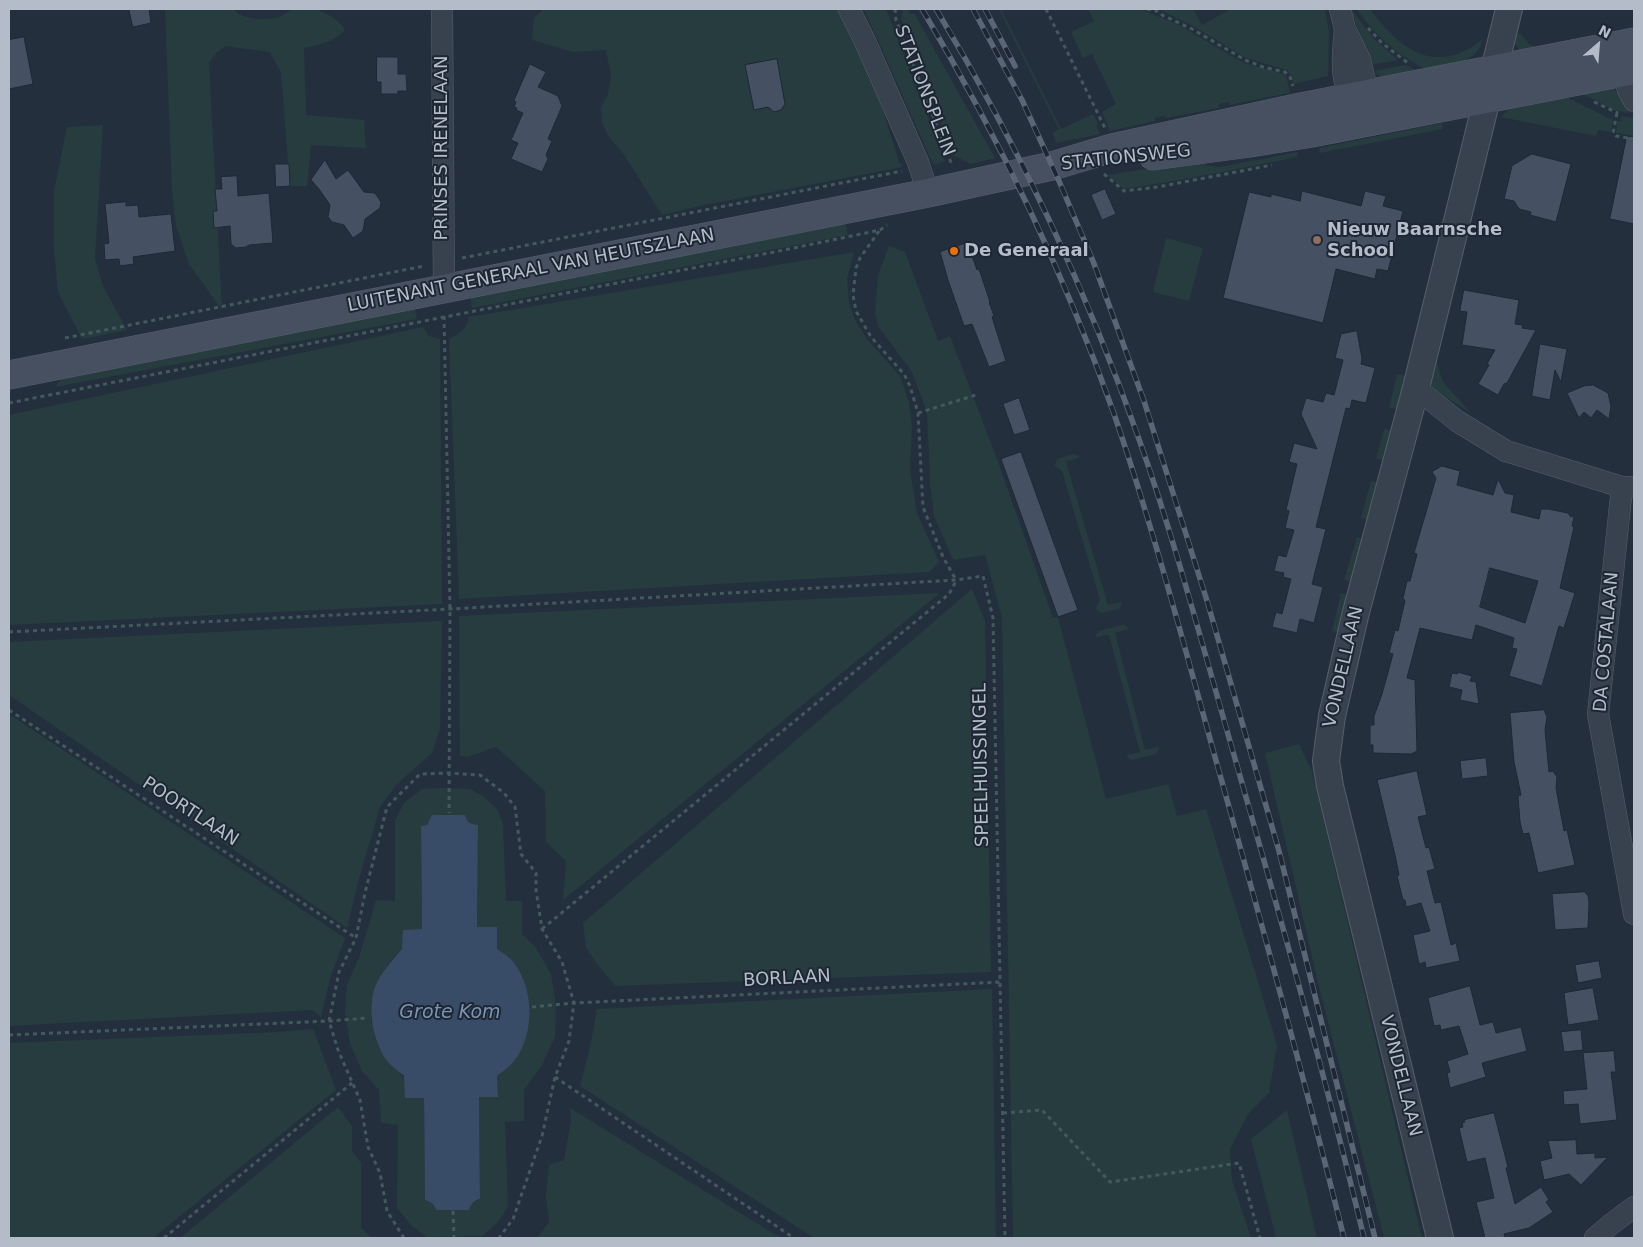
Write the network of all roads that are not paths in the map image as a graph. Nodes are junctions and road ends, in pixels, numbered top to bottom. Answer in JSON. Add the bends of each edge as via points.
{"nodes":[{"id":1,"x":442,"y":9,"type":"edge"},
{"id":2,"x":849,"y":9,"type":"edge"},
{"id":3,"x":1509,"y":9,"type":"edge"},
{"id":4,"x":1349,"y":20,"type":"edge"},
{"id":5,"x":1625,"y":44,"type":"edge"},
{"id":6,"x":1494,"y":70,"type":"junction"},
{"id":7,"x":1629,"y":71,"type":"edge"},
{"id":8,"x":1358,"y":95,"type":"junction"},
{"id":9,"x":1488,"y":98,"type":"junction"},
{"id":10,"x":1626,"y":107,"type":"edge"},
{"id":11,"x":1365,"y":122,"type":"junction"},
{"id":12,"x":1052,"y":166,"type":"junction"},
{"id":13,"x":928,"y":193,"type":"junction"},
{"id":14,"x":444,"y":288,"type":"junction"},
{"id":15,"x":9,"y":374,"type":"edge"},
{"id":16,"x":1416,"y":388,"type":"junction"},
{"id":17,"x":1628,"y":487,"type":"edge"},
{"id":18,"x":1634,"y":914,"type":"edge"},
{"id":19,"x":1634,"y":1207,"type":"edge"},
{"id":20,"x":1440,"y":1238,"type":"edge"},
{"id":21,"x":1595,"y":1238,"type":"edge"}],
"edges":[{"from":1,"to":14,"type":"street","name":"PRINSES IRENELAAN"},
{"from":2,"to":13,"type":"street","via":[[918,162]]},
{"from":3,"to":6,"type":"street","name":"VONDELLAAN"},
{"from":4,"to":8,"type":"street","via":[[1342,63]]},
{"from":5,"to":6,"type":"main road","name":"STATIONSWEG"},
{"from":5,"to":7,"type":"street"},
{"from":6,"to":8,"type":"main road","name":"STATIONSWEG"},
{"from":6,"to":9,"type":"street","name":"VONDELLAAN"},
{"from":7,"to":9,"type":"main road","name":"STATIONSWEG"},
{"from":7,"to":10,"type":"street"},
{"from":8,"to":11,"type":"street"},
{"from":8,"to":12,"type":"main road","name":"STATIONSWEG","via":[[1112,148]]},
{"from":9,"to":11,"type":"main road","name":"STATIONSWEG"},
{"from":9,"to":16,"type":"street","name":"VONDELLAAN"},
{"from":11,"to":12,"type":"main road","name":"STATIONSWEG","via":[[1250,143]]},
{"from":12,"to":13,"type":"main road","name":"LUITENANT GENERAAL VAN HEUTSZLAAN"},
{"from":13,"to":14,"type":"main road","name":"LUITENANT GENERAAL VAN HEUTSZLAAN"},
{"from":14,"to":15,"type":"main road","name":"LUITENANT GENERAAL VAN HEUTSZLAAN"},
{"from":16,"to":17,"type":"street","via":[[1457,422],[1506,451]]},
{"from":16,"to":20,"type":"street","name":"VONDELLAAN","via":[[1353,625],[1332,716],[1326,761]]},
{"from":17,"to":18,"type":"street","name":"DA COSTALAAN","via":[[1598,714]]},
{"from":19,"to":21,"type":"street"}]}
